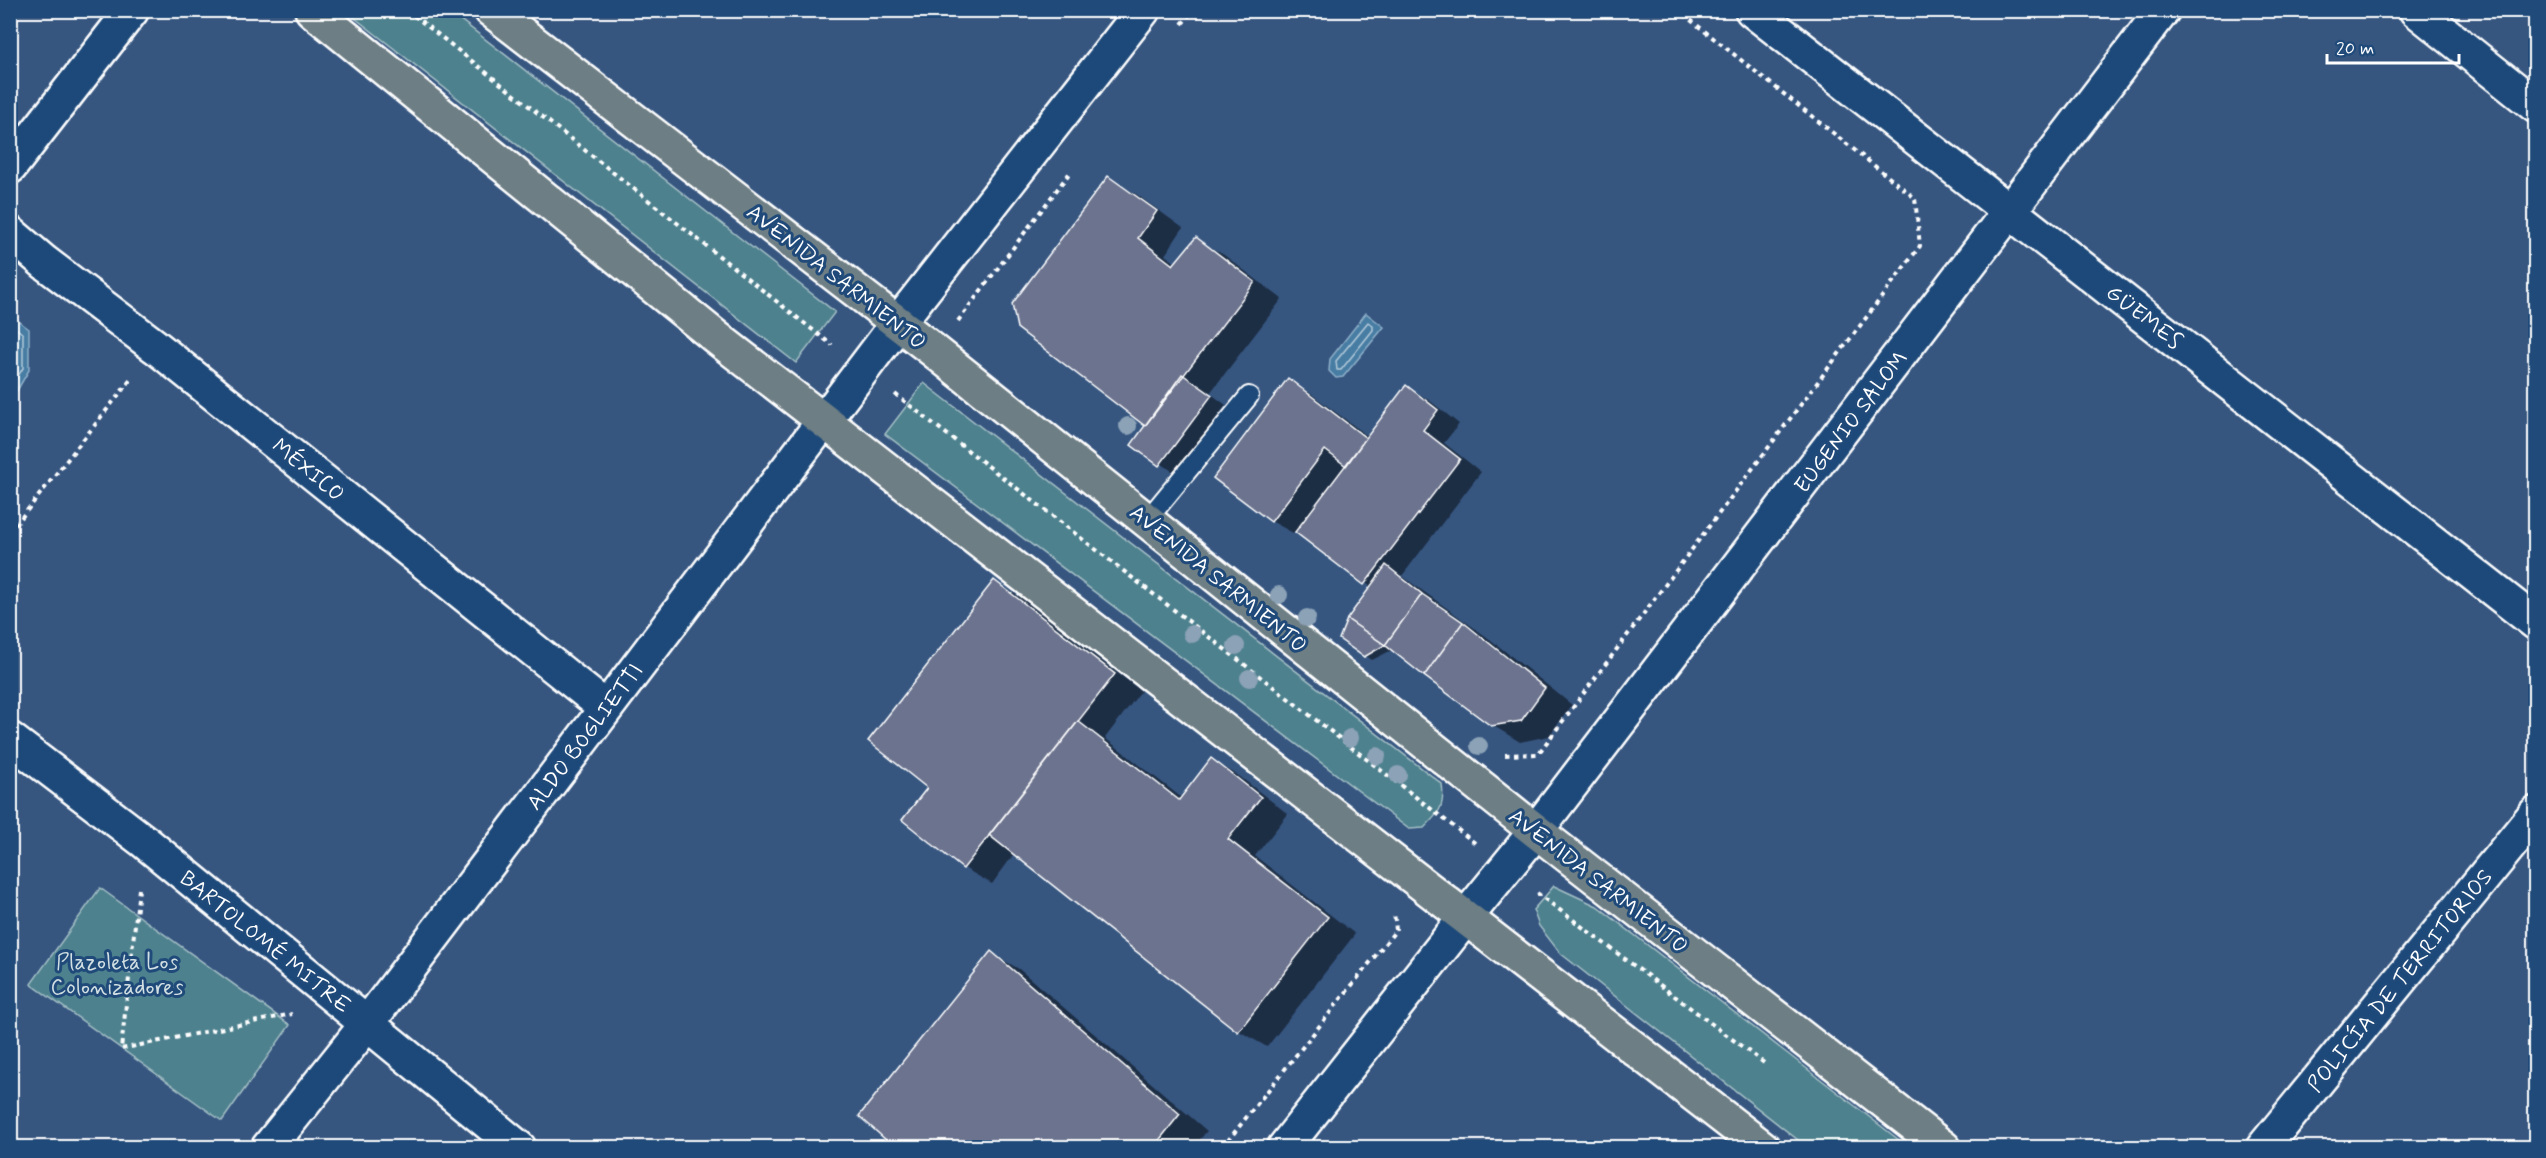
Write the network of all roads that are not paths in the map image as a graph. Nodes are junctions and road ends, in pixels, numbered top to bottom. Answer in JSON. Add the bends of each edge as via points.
{"nodes":[{"id":1,"x":132,"y":10,"type":"edge"},
{"id":2,"x":312,"y":10,"type":"edge"},
{"id":3,"x":491,"y":10,"type":"edge"},
{"id":4,"x":1143,"y":10,"type":"edge"},
{"id":5,"x":1752,"y":10,"type":"edge"},
{"id":6,"x":2163,"y":10,"type":"edge"},
{"id":7,"x":2416,"y":10,"type":"edge"},
{"id":8,"x":2535,"y":106,"type":"edge"},
{"id":9,"x":10,"y":167,"type":"edge"},
{"id":10,"x":2010,"y":210,"type":"junction"},
{"id":11,"x":10,"y":233,"type":"edge"},
{"id":12,"x":898,"y":323,"type":"junction"},
{"id":13,"x":1249,"y":396,"type":"dead end"},
{"id":14,"x":826,"y":420,"type":"junction"},
{"id":15,"x":1147,"y":520,"type":"junction"},
{"id":16,"x":2535,"y":623,"type":"edge"},
{"id":17,"x":606,"y":708,"type":"junction"},
{"id":18,"x":10,"y":739,"type":"edge"},
{"id":19,"x":2535,"y":813,"type":"edge"},
{"id":20,"x":1536,"y":831,"type":"junction"},
{"id":21,"x":1466,"y":917,"type":"junction"},
{"id":22,"x":355,"y":1014,"type":"junction"},
{"id":23,"x":267,"y":1148,"type":"edge"},
{"id":24,"x":519,"y":1148,"type":"edge"},
{"id":25,"x":1284,"y":1148,"type":"edge"},
{"id":26,"x":1763,"y":1148,"type":"edge"},
{"id":27,"x":1944,"y":1148,"type":"edge"},
{"id":28,"x":2263,"y":1148,"type":"edge"}],
"edges":[{"from":1,"to":9,"type":"street"},
{"from":2,"to":14,"type":"main road","via":[[708,330]]},
{"from":3,"to":12,"type":"main road","name":"AVENIDA SARMIENTO"},
{"from":4,"to":12,"type":"street","name":"ALDO BOGLIETTI"},
{"from":5,"to":10,"type":"street","name":"GÜEMES"},
{"from":6,"to":10,"type":"street","name":"EUGENIO SALOM"},
{"from":7,"to":8,"type":"street"},
{"from":10,"to":16,"type":"street","name":"GÜEMES"},
{"from":10,"to":20,"type":"street","name":"EUGENIO SALOM"},
{"from":11,"to":17,"type":"street","name":"MÉXICO"},
{"from":12,"to":14,"type":"street","name":"ALDO BOGLIETTI"},
{"from":12,"to":15,"type":"main road","name":"AVENIDA SARMIENTO"},
{"from":13,"to":15,"type":"lane"},
{"from":14,"to":17,"type":"street","name":"ALDO BOGLIETTI"},
{"from":14,"to":21,"type":"main road"},
{"from":15,"to":20,"type":"main road","name":"AVENIDA SARMIENTO"},
{"from":17,"to":22,"type":"street","name":"ALDO BOGLIETTI"},
{"from":18,"to":22,"type":"street","name":"BARTOLOMÉ MITRE","via":[[145,842]]},
{"from":19,"to":28,"type":"street","name":"POLICÍA DE TERRITORIOS"},
{"from":20,"to":21,"type":"street","name":"EUGENIO SALOM"},
{"from":20,"to":27,"type":"main road","name":"AVENIDA SARMIENTO"},
{"from":21,"to":25,"type":"street","name":"EUGENIO SALOM"},
{"from":21,"to":26,"type":"main road"},
{"from":22,"to":23,"type":"street","name":"ALDO BOGLIETTI"},
{"from":22,"to":24,"type":"street","name":"BARTOLOMÉ MITRE"}]}
